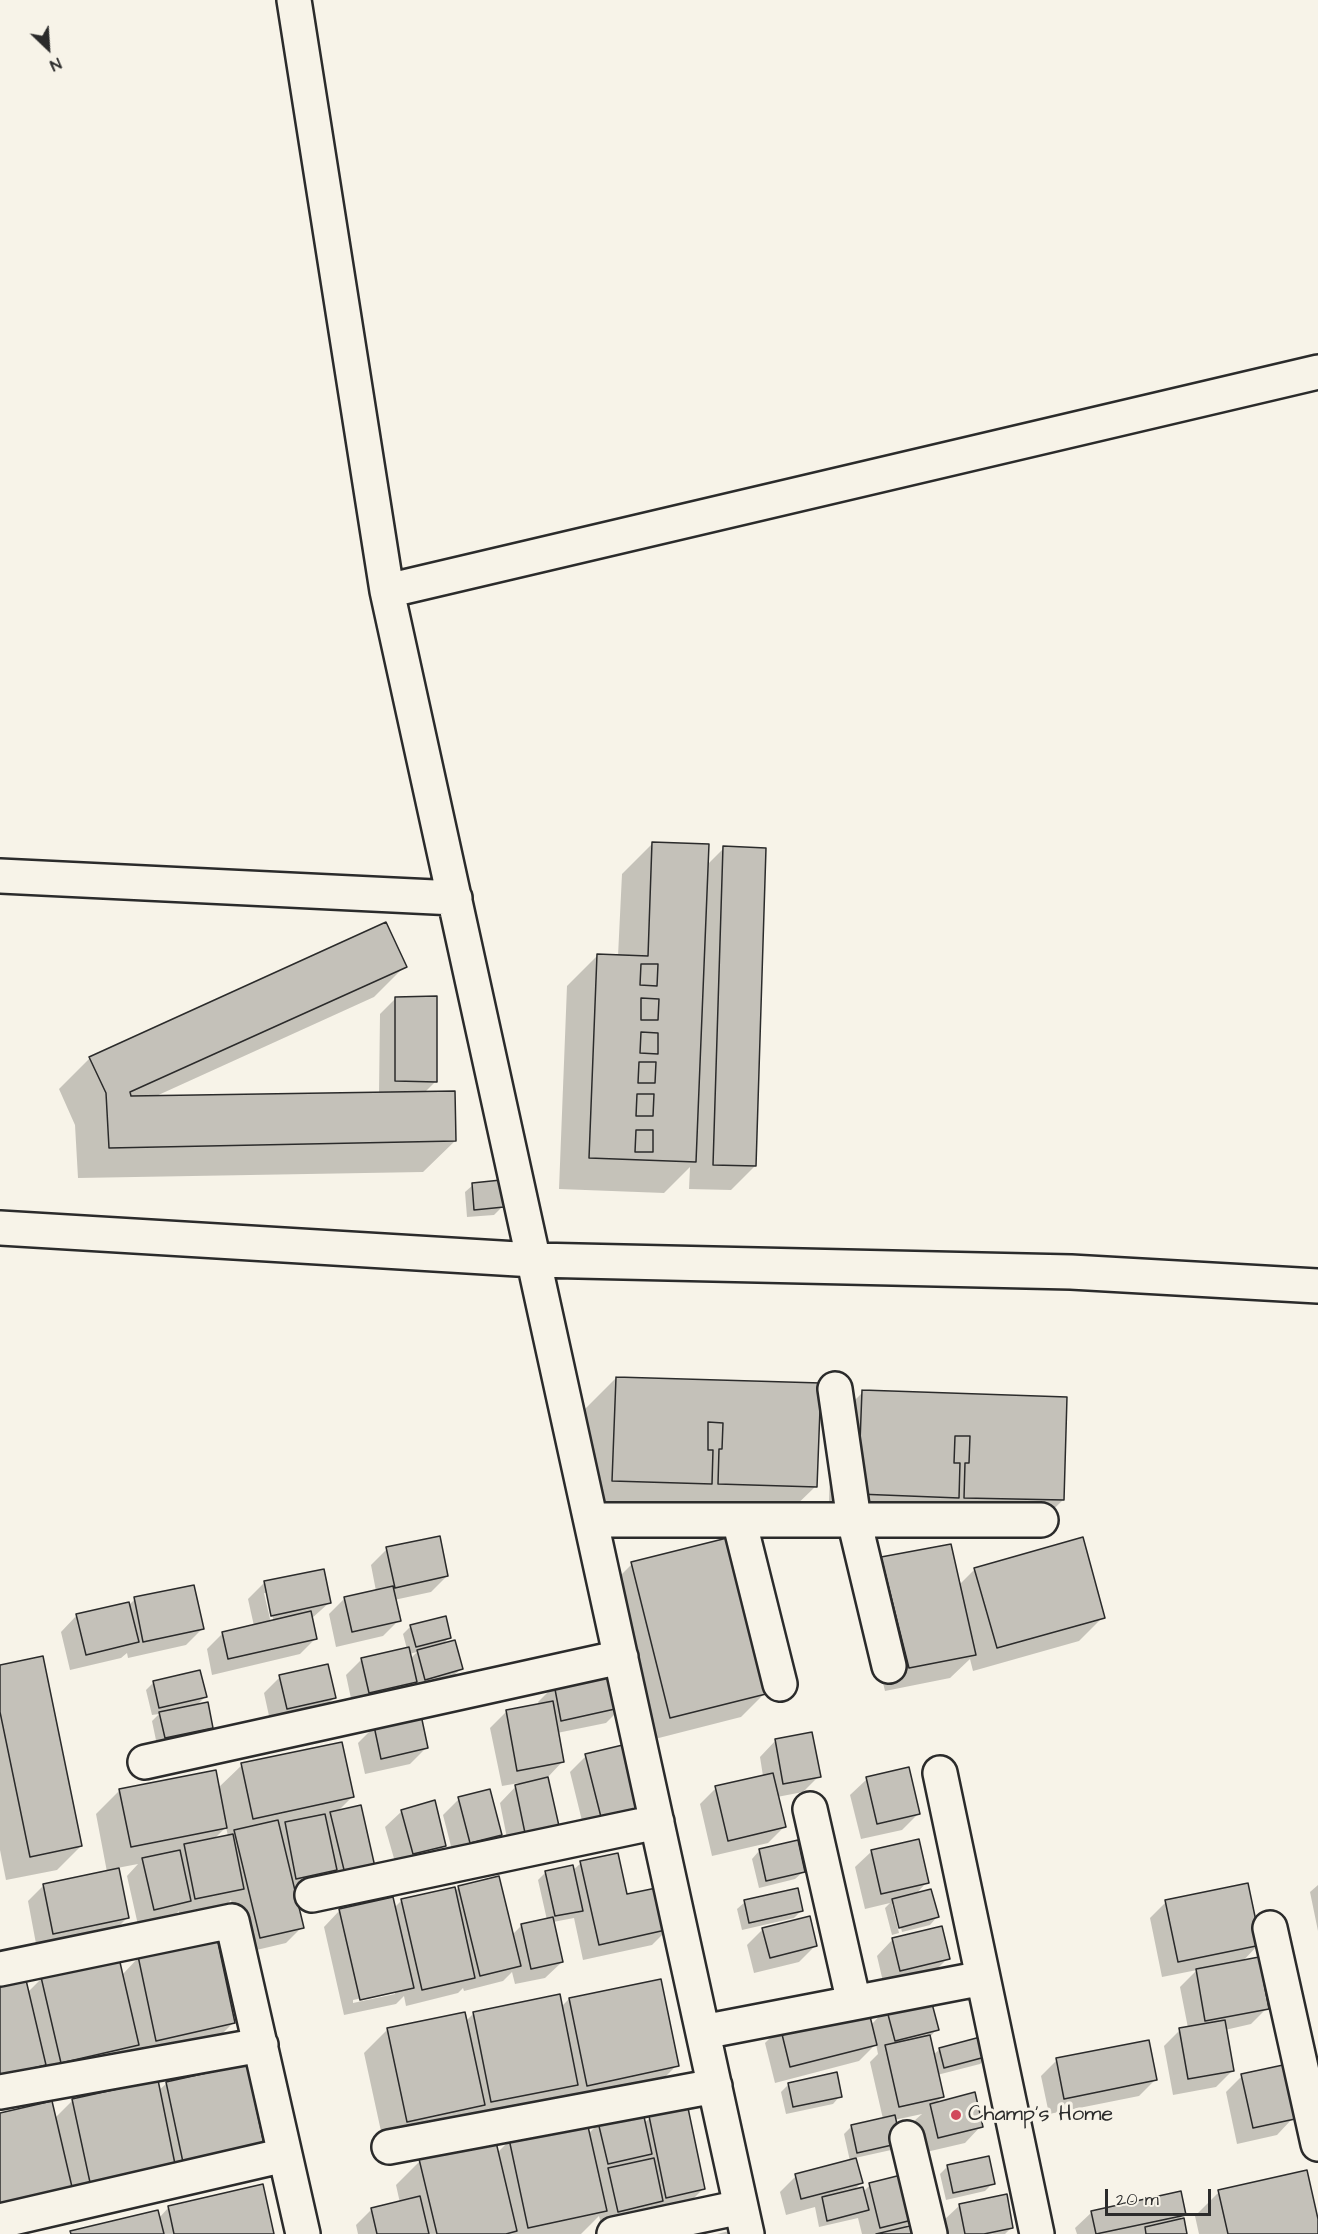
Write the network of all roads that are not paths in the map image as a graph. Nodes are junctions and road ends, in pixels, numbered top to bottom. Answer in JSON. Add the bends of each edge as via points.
{"nodes":[{"id":1,"x":294,"y":0,"type":"edge"},
{"id":2,"x":1318,"y":372,"type":"edge"},
{"id":3,"x":387,"y":591,"type":"junction"},
{"id":4,"x":0,"y":876,"type":"edge"},
{"id":5,"x":455,"y":898,"type":"junction"},
{"id":6,"x":0,"y":1227,"type":"edge"},
{"id":7,"x":534,"y":1260,"type":"junction"},
{"id":8,"x":1318,"y":1286,"type":"edge"},
{"id":9,"x":835,"y":1389,"type":"dead end"},
{"id":10,"x":591,"y":1520,"type":"junction"},
{"id":11,"x":854,"y":1520,"type":"junction"},
{"id":12,"x":1041,"y":1520,"type":"dead end"},
{"id":13,"x":740,"y":1521,"type":"junction"},
{"id":14,"x":621,"y":1657,"type":"junction"},
{"id":15,"x":889,"y":1666,"type":"dead end"},
{"id":16,"x":780,"y":1684,"type":"dead end"},
{"id":17,"x":145,"y":1762,"type":"dead end"},
{"id":18,"x":940,"y":1773,"type":"dead end"},
{"id":19,"x":810,"y":1809,"type":"dead end"},
{"id":20,"x":657,"y":1822,"type":"junction"},
{"id":21,"x":312,"y":1895,"type":"dead end"},
{"id":22,"x":1270,"y":1928,"type":"dead end"},
{"id":23,"x":0,"y":1969,"type":"edge"},
{"id":24,"x":983,"y":1978,"type":"junction"},
{"id":25,"x":854,"y":2003,"type":"junction"},
{"id":26,"x":703,"y":2032,"type":"junction"},
{"id":27,"x":261,"y":2045,"type":"junction"},
{"id":28,"x":715,"y":2086,"type":"junction"},
{"id":29,"x":0,"y":2092,"type":"edge"},
{"id":30,"x":907,"y":2138,"type":"dead end"},
{"id":31,"x":1318,"y":2144,"type":"edge"},
{"id":32,"x":389,"y":2147,"type":"dead end"},
{"id":33,"x":285,"y":2155,"type":"junction"},
{"id":34,"x":0,"y":2221,"type":"edge"},
{"id":35,"x":744,"y":2221,"type":"edge"},
{"id":36,"x":303,"y":2234,"type":"edge"},
{"id":37,"x":614,"y":2234,"type":"edge"},
{"id":38,"x":930,"y":2234,"type":"edge"},
{"id":39,"x":1037,"y":2234,"type":"edge"}],
"edges":[{"from":1,"to":3,"type":"street"},
{"from":2,"to":3,"type":"street"},
{"from":3,"to":5,"type":"street"},
{"from":4,"to":5,"type":"street"},
{"from":5,"to":7,"type":"street"},
{"from":6,"to":7,"type":"street"},
{"from":7,"to":8,"type":"street","via":[[1071,1272]]},
{"from":7,"to":10,"type":"street"},
{"from":9,"to":11,"type":"street"},
{"from":10,"to":13,"type":"street"},
{"from":10,"to":14,"type":"street"},
{"from":11,"to":12,"type":"street"},
{"from":11,"to":13,"type":"street"},
{"from":11,"to":15,"type":"street"},
{"from":13,"to":16,"type":"street"},
{"from":14,"to":17,"type":"street"},
{"from":14,"to":20,"type":"street"},
{"from":18,"to":24,"type":"street"},
{"from":19,"to":25,"type":"street"},
{"from":20,"to":21,"type":"street"},
{"from":20,"to":26,"type":"street"},
{"from":22,"to":31,"type":"street"},
{"from":23,"to":27,"type":"street","via":[[232,1921]]},
{"from":24,"to":25,"type":"street"},
{"from":24,"to":39,"type":"street"},
{"from":25,"to":26,"type":"street"},
{"from":26,"to":28,"type":"street"},
{"from":27,"to":29,"type":"street"},
{"from":27,"to":33,"type":"street"},
{"from":28,"to":32,"type":"street"},
{"from":28,"to":35,"type":"street"},
{"from":30,"to":38,"type":"street"},
{"from":33,"to":34,"type":"street"},
{"from":33,"to":36,"type":"street"},
{"from":35,"to":37,"type":"street"}]}
